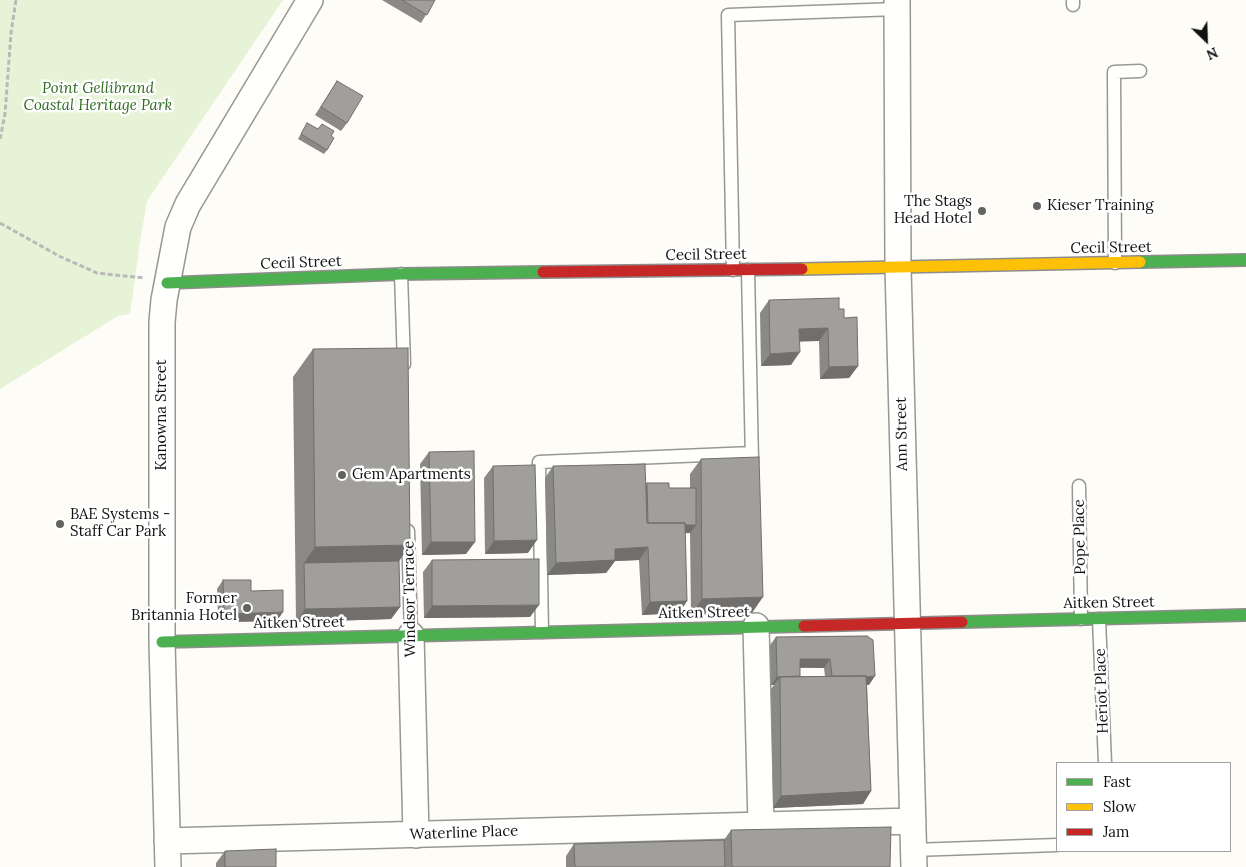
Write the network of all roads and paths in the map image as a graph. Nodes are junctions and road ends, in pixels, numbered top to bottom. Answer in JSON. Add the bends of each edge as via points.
{"nodes":[{"id":1,"x":16,"y":0,"type":"edge"},
{"id":2,"x":310,"y":0,"type":"edge"},
{"id":3,"x":897,"y":4,"type":"edge"},
{"id":4,"x":1140,"y":71,"type":"dead end"},
{"id":5,"x":0,"y":139,"type":"edge"},
{"id":6,"x":0,"y":223,"type":"edge"},
{"id":7,"x":1246,"y":260,"type":"edge"},
{"id":8,"x":1115,"y":263,"type":"junction"},
{"id":9,"x":898,"y":266,"type":"junction"},
{"id":10,"x":733,"y":270,"type":"junction"},
{"id":11,"x":748,"y":270,"type":"junction"},
{"id":12,"x":402,"y":274,"type":"junction"},
{"id":13,"x":167,"y":281,"type":"junction"},
{"id":14,"x":404,"y":377,"type":"edge"},
{"id":15,"x":752,"y":453,"type":"junction"},
{"id":16,"x":753,"y":472,"type":"edge"},
{"id":17,"x":1080,"y":486,"type":"dead end"},
{"id":18,"x":408,"y":516,"type":"edge"},
{"id":19,"x":1246,"y":615,"type":"edge"},
{"id":20,"x":1081,"y":619,"type":"junction"},
{"id":21,"x":1099,"y":619,"type":"junction"},
{"id":22,"x":756,"y":622,"type":"junction"},
{"id":23,"x":906,"y":624,"type":"junction"},
{"id":24,"x":542,"y":632,"type":"junction"},
{"id":25,"x":411,"y":635,"type":"junction"},
{"id":26,"x":162,"y":642,"type":"junction"},
{"id":27,"x":1105,"y":762,"type":"edge"},
{"id":28,"x":913,"y":821,"type":"junction"},
{"id":29,"x":761,"y":825,"type":"junction"},
{"id":30,"x":416,"y":835,"type":"junction"},
{"id":31,"x":167,"y":841,"type":"junction"},
{"id":32,"x":1056,"y":846,"type":"edge"},
{"id":33,"x":914,"y":858,"type":"edge"},
{"id":34,"x":168,"y":867,"type":"edge"}],
"edges":[{"from":1,"to":5,"type":"path","via":[[5,120]]},
{"from":2,"to":13,"type":"street","name":"Kanowna Street","via":[[188,204],[178,226]]},
{"from":3,"to":9,"type":"street","name":"Ann Street"},
{"from":3,"to":10,"type":"lane","via":[[728,15]]},
{"from":4,"to":8,"type":"lane","via":[[1114,72]]},
{"from":6,"to":13,"type":"path","via":[[97,273]]},
{"from":7,"to":8,"type":"street","name":"Cecil Street"},
{"from":8,"to":9,"type":"street","name":"Cecil Street"},
{"from":9,"to":11,"type":"street","name":"Cecil Street"},
{"from":9,"to":23,"type":"street","name":"Ann Street"},
{"from":10,"to":11,"type":"street","name":"Cecil Street"},
{"from":10,"to":12,"type":"street","name":"Cecil Street"},
{"from":11,"to":15,"type":"lane"},
{"from":12,"to":13,"type":"street","name":"Cecil Street"},
{"from":12,"to":14,"type":"lane"},
{"from":13,"to":26,"type":"street","name":"Kanowna Street","via":[[162,322]]},
{"from":15,"to":16,"type":"lane"},
{"from":15,"to":24,"type":"lane","via":[[539,462]]},
{"from":17,"to":20,"type":"lane","name":"Pope Place"},
{"from":18,"to":25,"type":"lane","name":"Windsor Terrace"},
{"from":19,"to":21,"type":"street","name":"Aitken Street"},
{"from":20,"to":21,"type":"street","name":"Aitken Street"},
{"from":20,"to":23,"type":"street","name":"Aitken Street"},
{"from":21,"to":27,"type":"lane","name":"Heriot Place"},
{"from":22,"to":23,"type":"street","name":"Aitken Street"},
{"from":22,"to":24,"type":"street","name":"Aitken Street"},
{"from":22,"to":29,"type":"street"},
{"from":23,"to":28,"type":"street","name":"Ann Street"},
{"from":24,"to":25,"type":"street","name":"Aitken Street"},
{"from":25,"to":26,"type":"street","name":"Aitken Street"},
{"from":25,"to":30,"type":"street","name":"Windsor Terrace"},
{"from":26,"to":31,"type":"street","name":"Kanowna Street"},
{"from":28,"to":29,"type":"street","name":"Waterline Place"},
{"from":28,"to":33,"type":"street","name":"Ann Street"},
{"from":29,"to":30,"type":"street","name":"Waterline Place"},
{"from":30,"to":31,"type":"street","name":"Waterline Place"},
{"from":31,"to":34,"type":"street","name":"Kanowna Street"},
{"from":32,"to":33,"type":"lane"}]}
